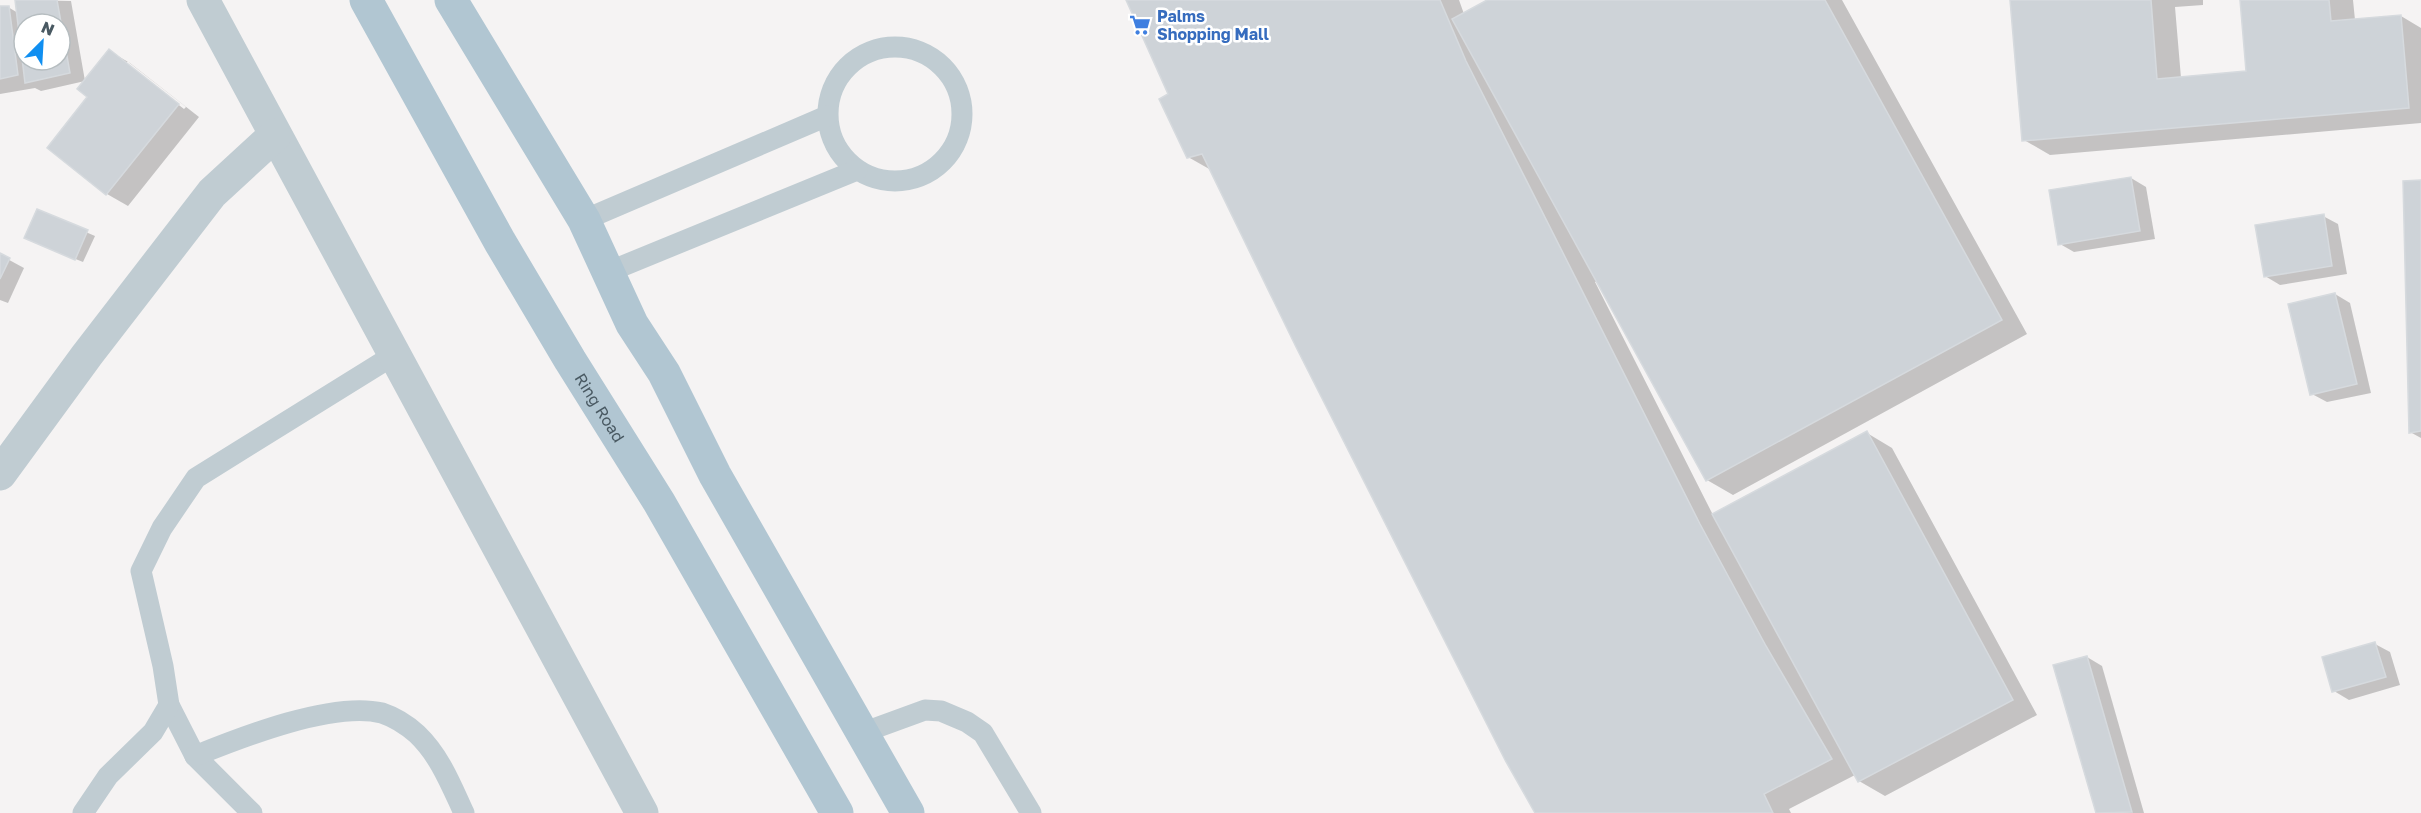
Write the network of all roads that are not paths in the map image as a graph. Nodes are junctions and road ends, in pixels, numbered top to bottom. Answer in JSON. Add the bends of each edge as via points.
{"nodes":[{"id":1,"x":203,"y":0,"type":"edge"},
{"id":2,"x":366,"y":0,"type":"edge"},
{"id":3,"x":451,"y":0,"type":"edge"},
{"id":4,"x":827,"y":116,"type":"junction"},
{"id":5,"x":275,"y":135,"type":"junction"},
{"id":6,"x":857,"y":170,"type":"junction"},
{"id":7,"x":584,"y":220,"type":"junction"},
{"id":8,"x":608,"y":272,"type":"junction"},
{"id":9,"x":394,"y":355,"type":"junction"},
{"id":10,"x":0,"y":474,"type":"edge"},
{"id":11,"x":169,"y":705,"type":"junction"},
{"id":12,"x":862,"y":733,"type":"junction"},
{"id":13,"x":195,"y":756,"type":"junction"},
{"id":14,"x":83,"y":813,"type":"edge"},
{"id":15,"x":252,"y":813,"type":"edge"},
{"id":16,"x":464,"y":813,"type":"edge"},
{"id":17,"x":642,"y":813,"type":"edge"},
{"id":18,"x":837,"y":813,"type":"edge"},
{"id":19,"x":908,"y":813,"type":"edge"},
{"id":20,"x":1031,"y":813,"type":"edge"}],
"edges":[{"from":1,"to":5,"type":"street"},
{"from":2,"to":18,"type":"main road","name":"Ring Road","via":[[500,242],[659,502]]},
{"from":3,"to":7,"type":"main road"},
{"from":4,"to":6,"type":"lane","via":[[831,137],[841,156]]},
{"from":4,"to":6,"type":"lane","via":[[831,88],[847,65],[870,50],[899,45],[927,53],[949,72],[962,99],[962,128],[951,153],[930,173],[902,181],[878,180]]},
{"from":4,"to":7,"type":"lane"},
{"from":5,"to":9,"type":"street"},
{"from":5,"to":10,"type":"street","via":[[212,193]]},
{"from":6,"to":8,"type":"lane"},
{"from":7,"to":8,"type":"main road"},
{"from":8,"to":12,"type":"main road","via":[[632,324],[664,373],[715,475]]},
{"from":9,"to":11,"type":"lane","via":[[196,478],[162,528],[141,572]]},
{"from":9,"to":17,"type":"street"},
{"from":11,"to":13,"type":"lane"},
{"from":11,"to":14,"type":"lane","via":[[153,732],[108,776]]},
{"from":12,"to":19,"type":"main road"},
{"from":12,"to":20,"type":"lane","via":[[925,710],[941,711],[967,722],[983,733]]},
{"from":13,"to":15,"type":"lane"},
{"from":13,"to":16,"type":"lane","via":[[259,730],[325,715],[382,713],[429,746]]}]}
